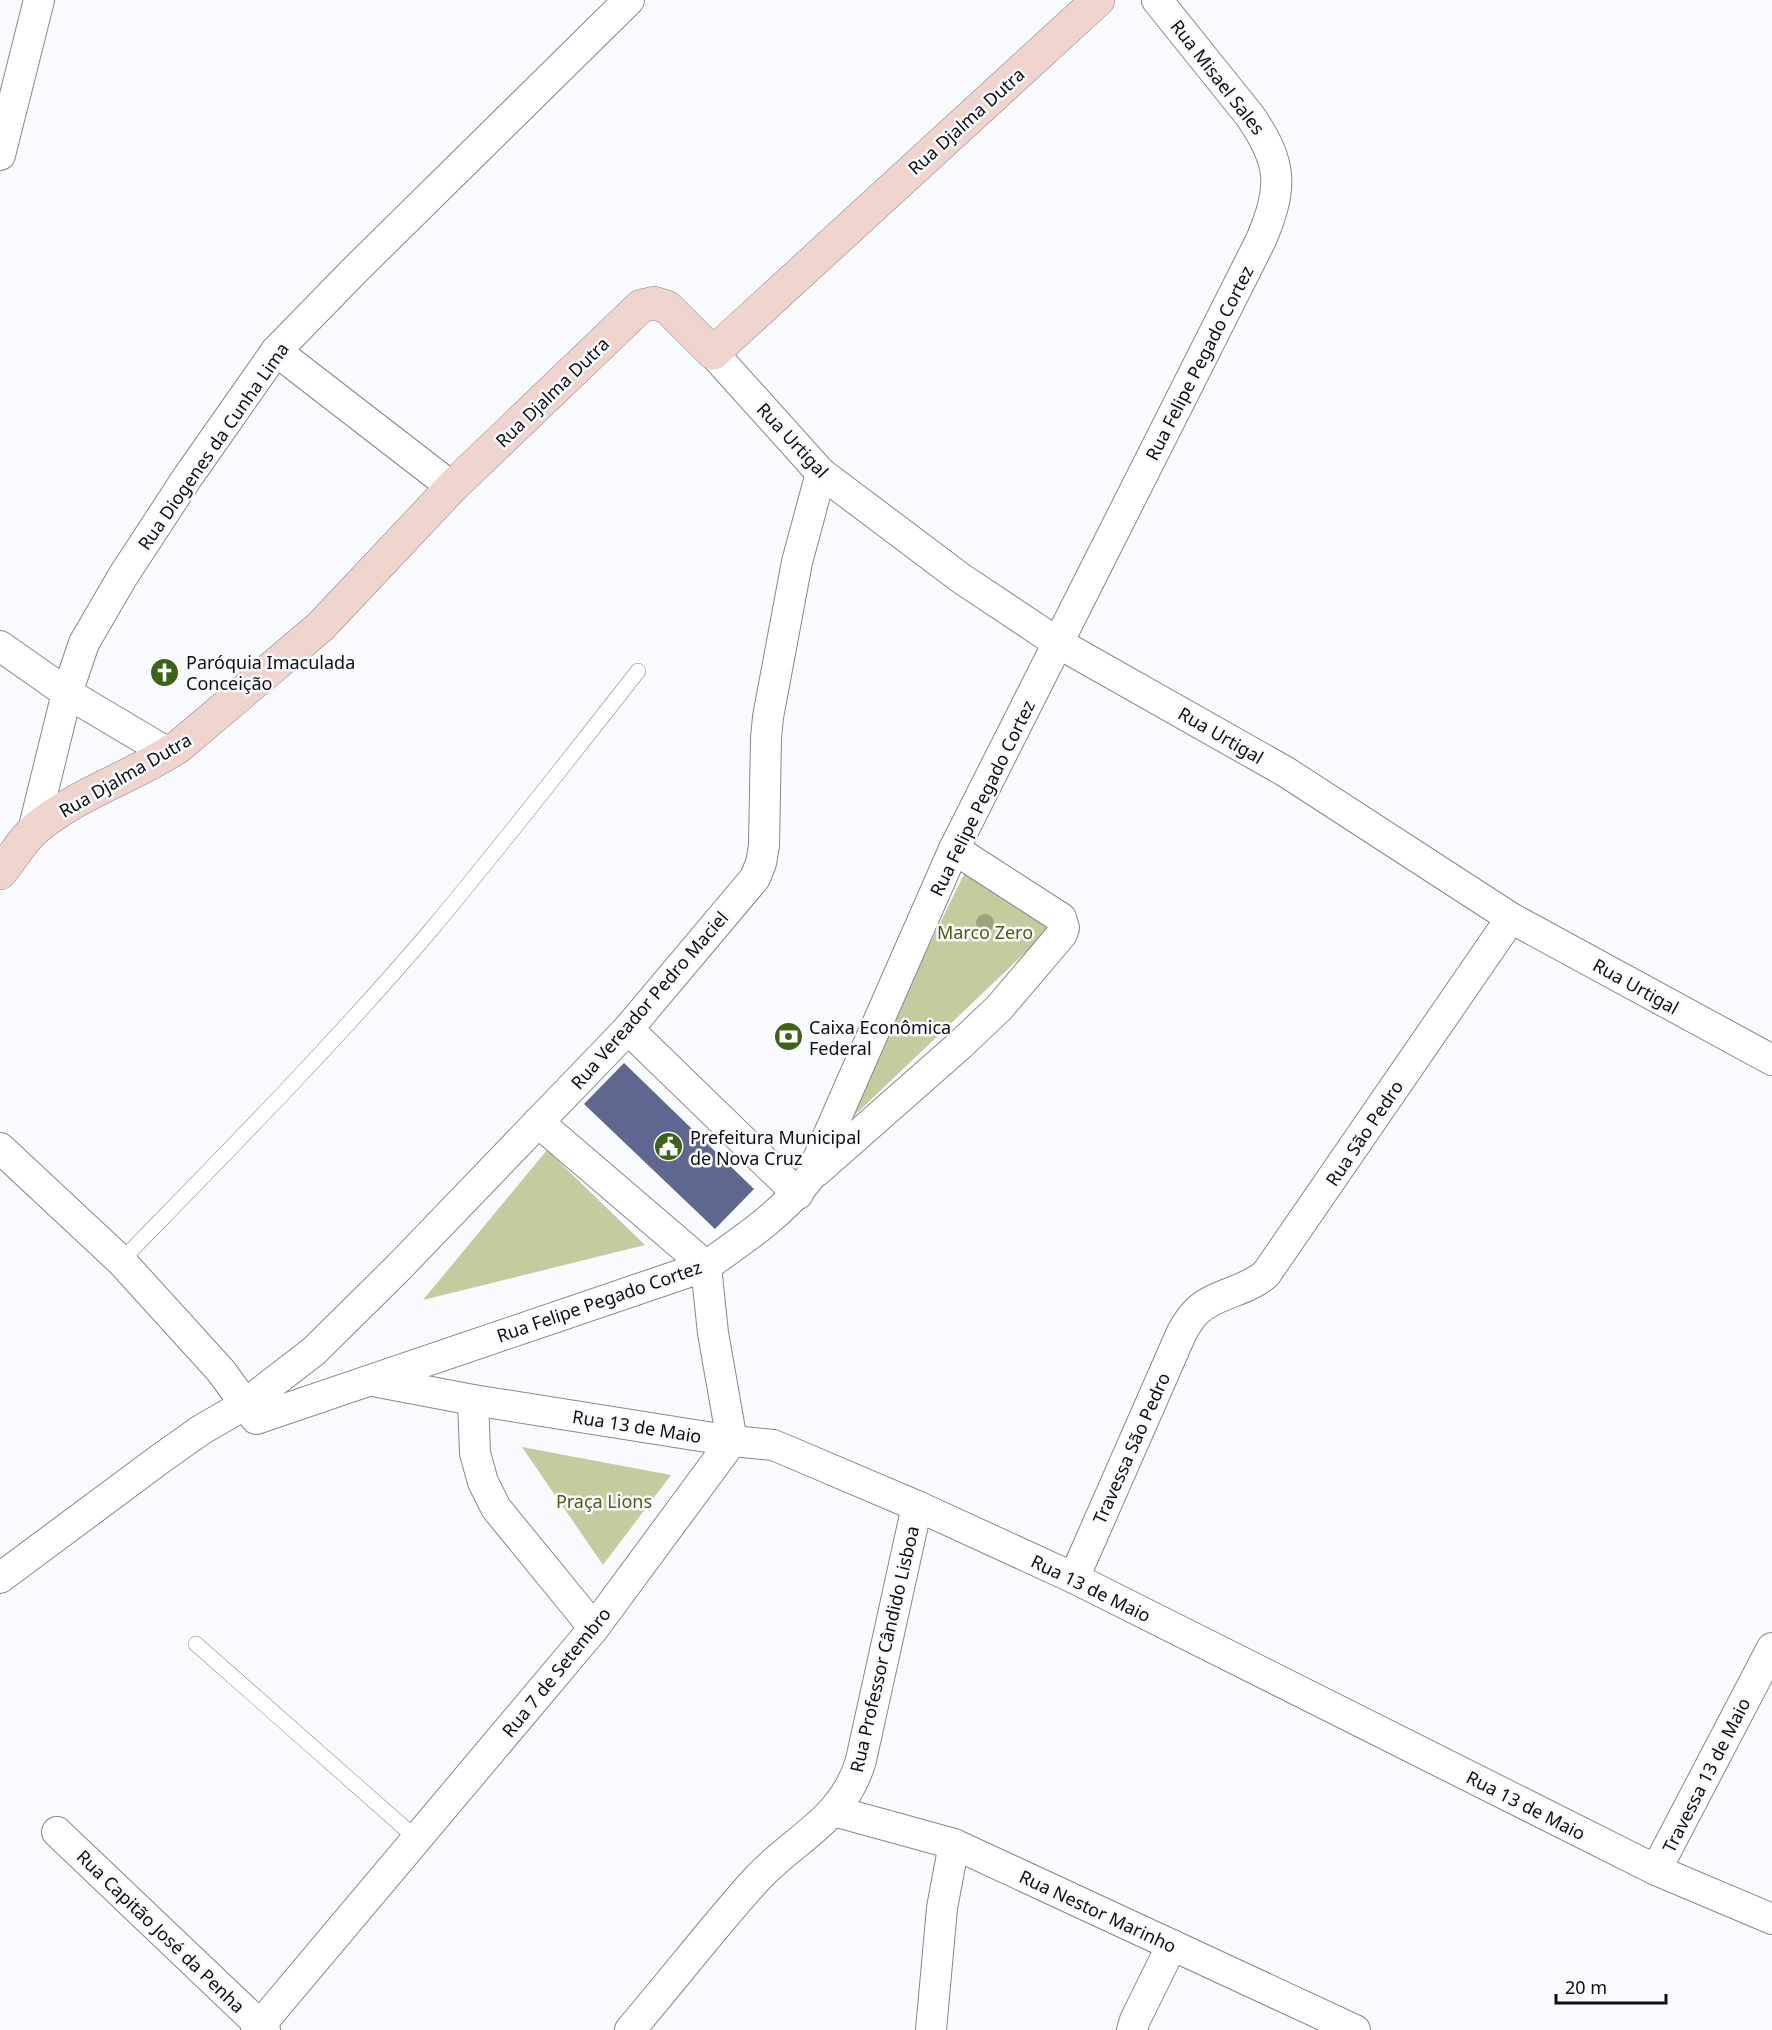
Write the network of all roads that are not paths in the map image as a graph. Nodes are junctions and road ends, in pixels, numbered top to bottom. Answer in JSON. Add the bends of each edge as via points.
{"nodes":[{"id":1,"x":39,"y":0,"type":"edge"},
{"id":2,"x":629,"y":0,"type":"edge"},
{"id":3,"x":1098,"y":0,"type":"edge"},
{"id":4,"x":1157,"y":0,"type":"edge"},
{"id":5,"x":0,"y":154,"type":"edge"},
{"id":6,"x":1274,"y":157,"type":"joint"},
{"id":7,"x":276,"y":351,"type":"junction"},
{"id":8,"x":713,"y":353,"type":"junction"},
{"id":9,"x":821,"y":473,"type":"junction"},
{"id":10,"x":452,"y":487,"type":"junction"},
{"id":11,"x":1058,"y":643,"type":"junction"},
{"id":12,"x":0,"y":646,"type":"edge"},
{"id":13,"x":638,"y":671,"type":"dead end"},
{"id":14,"x":67,"y":693,"type":"junction"},
{"id":15,"x":168,"y":753,"type":"junction"},
{"id":16,"x":33,"y":831,"type":"junction"},
{"id":17,"x":954,"y":849,"type":"junction"},
{"id":18,"x":0,"y":873,"type":"edge"},
{"id":19,"x":1511,"y":918,"type":"junction"},
{"id":20,"x":628,"y":1029,"type":"junction"},
{"id":21,"x":1772,"y":1060,"type":"edge"},
{"id":22,"x":538,"y":1122,"type":"junction"},
{"id":23,"x":0,"y":1148,"type":"edge"},
{"id":24,"x":804,"y":1185,"type":"junction"},
{"id":25,"x":121,"y":1262,"type":"junction"},
{"id":26,"x":705,"y":1266,"type":"junction"},
{"id":27,"x":1190,"y":1319,"type":"joint"},
{"id":28,"x":369,"y":1380,"type":"junction"},
{"id":29,"x":473,"y":1400,"type":"junction"},
{"id":30,"x":248,"y":1410,"type":"junction"},
{"id":31,"x":732,"y":1441,"type":"junction"},
{"id":32,"x":917,"y":1506,"type":"junction"},
{"id":33,"x":0,"y":1578,"type":"edge"},
{"id":34,"x":1074,"y":1578,"type":"junction"},
{"id":35,"x":594,"y":1628,"type":"junction"},
{"id":36,"x":196,"y":1644,"type":"dead end"},
{"id":37,"x":1772,"y":1648,"type":"edge"},
{"id":38,"x":834,"y":1811,"type":"junction"},
{"id":39,"x":57,"y":1832,"type":"dead end"},
{"id":40,"x":417,"y":1839,"type":"junction"},
{"id":41,"x":954,"y":1844,"type":"junction"},
{"id":42,"x":1656,"y":1870,"type":"junction"},
{"id":43,"x":1772,"y":1919,"type":"edge"},
{"id":44,"x":1172,"y":1945,"type":"junction"},
{"id":45,"x":260,"y":2028,"type":"edge"},
{"id":46,"x":630,"y":2030,"type":"edge"},
{"id":47,"x":931,"y":2030,"type":"edge"},
{"id":48,"x":1132,"y":2030,"type":"edge"},
{"id":49,"x":1355,"y":2030,"type":"edge"}],
"edges":[{"from":1,"to":5,"type":"street"},
{"from":2,"to":7,"type":"street","name":"Rua Diogenes da Cunha Lima"},
{"from":3,"to":8,"type":"main road","name":"Rua Djalma Dutra"},
{"from":4,"to":6,"type":"street","name":"Rua Misael Sales","via":[[1251,116]]},
{"from":6,"to":11,"type":"street","name":"Rua Felipe Pegado Cortez","via":[[1276,192],[1261,240]]},
{"from":7,"to":10,"type":"street"},
{"from":7,"to":14,"type":"street","name":"Rua Diogenes da Cunha Lima","via":[[123,576],[84,644]]},
{"from":8,"to":9,"type":"street","name":"Rua Urtigal"},
{"from":8,"to":10,"type":"main road","name":"Rua Djalma Dutra","via":[[667,307],[654,303],[642,306]]},
{"from":9,"to":11,"type":"street","name":"Rua Urtigal","via":[[962,579]]},
{"from":9,"to":20,"type":"street","name":"Rua Vereador Pedro Maciel","via":[[797,562],[768,717],[761,863],[755,878]]},
{"from":10,"to":15,"type":"main road","name":"Rua Djalma Dutra","via":[[320,627]]},
{"from":11,"to":17,"type":"street","name":"Rua Felipe Pegado Cortez"},
{"from":11,"to":19,"type":"street","name":"Rua Urtigal","via":[[1286,772]]},
{"from":12,"to":14,"type":"street"},
{"from":13,"to":25,"type":"lane","via":[[429,931],[282,1095]]},
{"from":14,"to":15,"type":"street"},
{"from":14,"to":16,"type":"street","name":"Rua Diogenes da Cunha Lima"},
{"from":15,"to":16,"type":"main road","name":"Rua Djalma Dutra","via":[[73,801]]},
{"from":16,"to":18,"type":"main road","name":"Rua Djalma Dutra"},
{"from":17,"to":24,"type":"street","name":"Rua Felipe Pegado Cortez"},
{"from":17,"to":24,"type":"street","via":[[1056,914],[1063,923],[1062,934],[999,1008]]},
{"from":19,"to":21,"type":"street","name":"Rua Urtigal"},
{"from":19,"to":27,"type":"street","name":"Rua São Pedro","via":[[1266,1274],[1206,1304]]},
{"from":20,"to":22,"type":"street","name":"Rua Vereador Pedro Maciel"},
{"from":20,"to":24,"type":"street"},
{"from":22,"to":26,"type":"street"},
{"from":22,"to":30,"type":"street","name":"Rua Vereador Pedro Maciel","via":[[314,1351]]},
{"from":23,"to":25,"type":"street"},
{"from":24,"to":26,"type":"street","name":"Rua Felipe Pegado Cortez","via":[[768,1221]]},
{"from":25,"to":30,"type":"street","via":[[221,1371]]},
{"from":26,"to":28,"type":"street","name":"Rua Felipe Pegado Cortez"},
{"from":26,"to":31,"type":"street"},
{"from":27,"to":34,"type":"street","name":"Travessa São Pedro"},
{"from":28,"to":29,"type":"street","name":"Rua 13 de Maio"},
{"from":28,"to":30,"type":"street","name":"Rua Felipe Pegado Cortez","via":[[261,1418],[256,1419]]},
{"from":29,"to":31,"type":"street","name":"Rua 13 de Maio"},
{"from":29,"to":35,"type":"street","via":[[475,1454],[496,1508]]},
{"from":30,"to":33,"type":"street","via":[[201,1430]]},
{"from":31,"to":32,"type":"street","name":"Rua 13 de Maio","via":[[773,1445]]},
{"from":31,"to":35,"type":"street","name":"Rua 7 de Setembro"},
{"from":32,"to":34,"type":"street","name":"Rua 13 de Maio"},
{"from":32,"to":38,"type":"street","name":"Rua Professor Cândido Lisboa","via":[[859,1767]]},
{"from":34,"to":42,"type":"street","name":"Rua 13 de Maio"},
{"from":35,"to":40,"type":"street","name":"Rua 7 de Setembro"},
{"from":36,"to":40,"type":"lane"},
{"from":37,"to":42,"type":"street","name":"Travessa 13 de Maio"},
{"from":38,"to":41,"type":"street","name":"Rua Nestor Marinho"},
{"from":38,"to":46,"type":"street","name":"Rua Professor Cândido Lisboa","via":[[756,1880]]},
{"from":39,"to":45,"type":"street","name":"Rua Capitão José da Penha"},
{"from":40,"to":45,"type":"street","name":"Rua 7 de Setembro"},
{"from":41,"to":44,"type":"street","name":"Rua Nestor Marinho"},
{"from":41,"to":47,"type":"street","via":[[942,1908]]},
{"from":42,"to":43,"type":"street","name":"Rua 13 de Maio"},
{"from":44,"to":48,"type":"street"},
{"from":44,"to":49,"type":"street","name":"Rua Nestor Marinho"}]}
